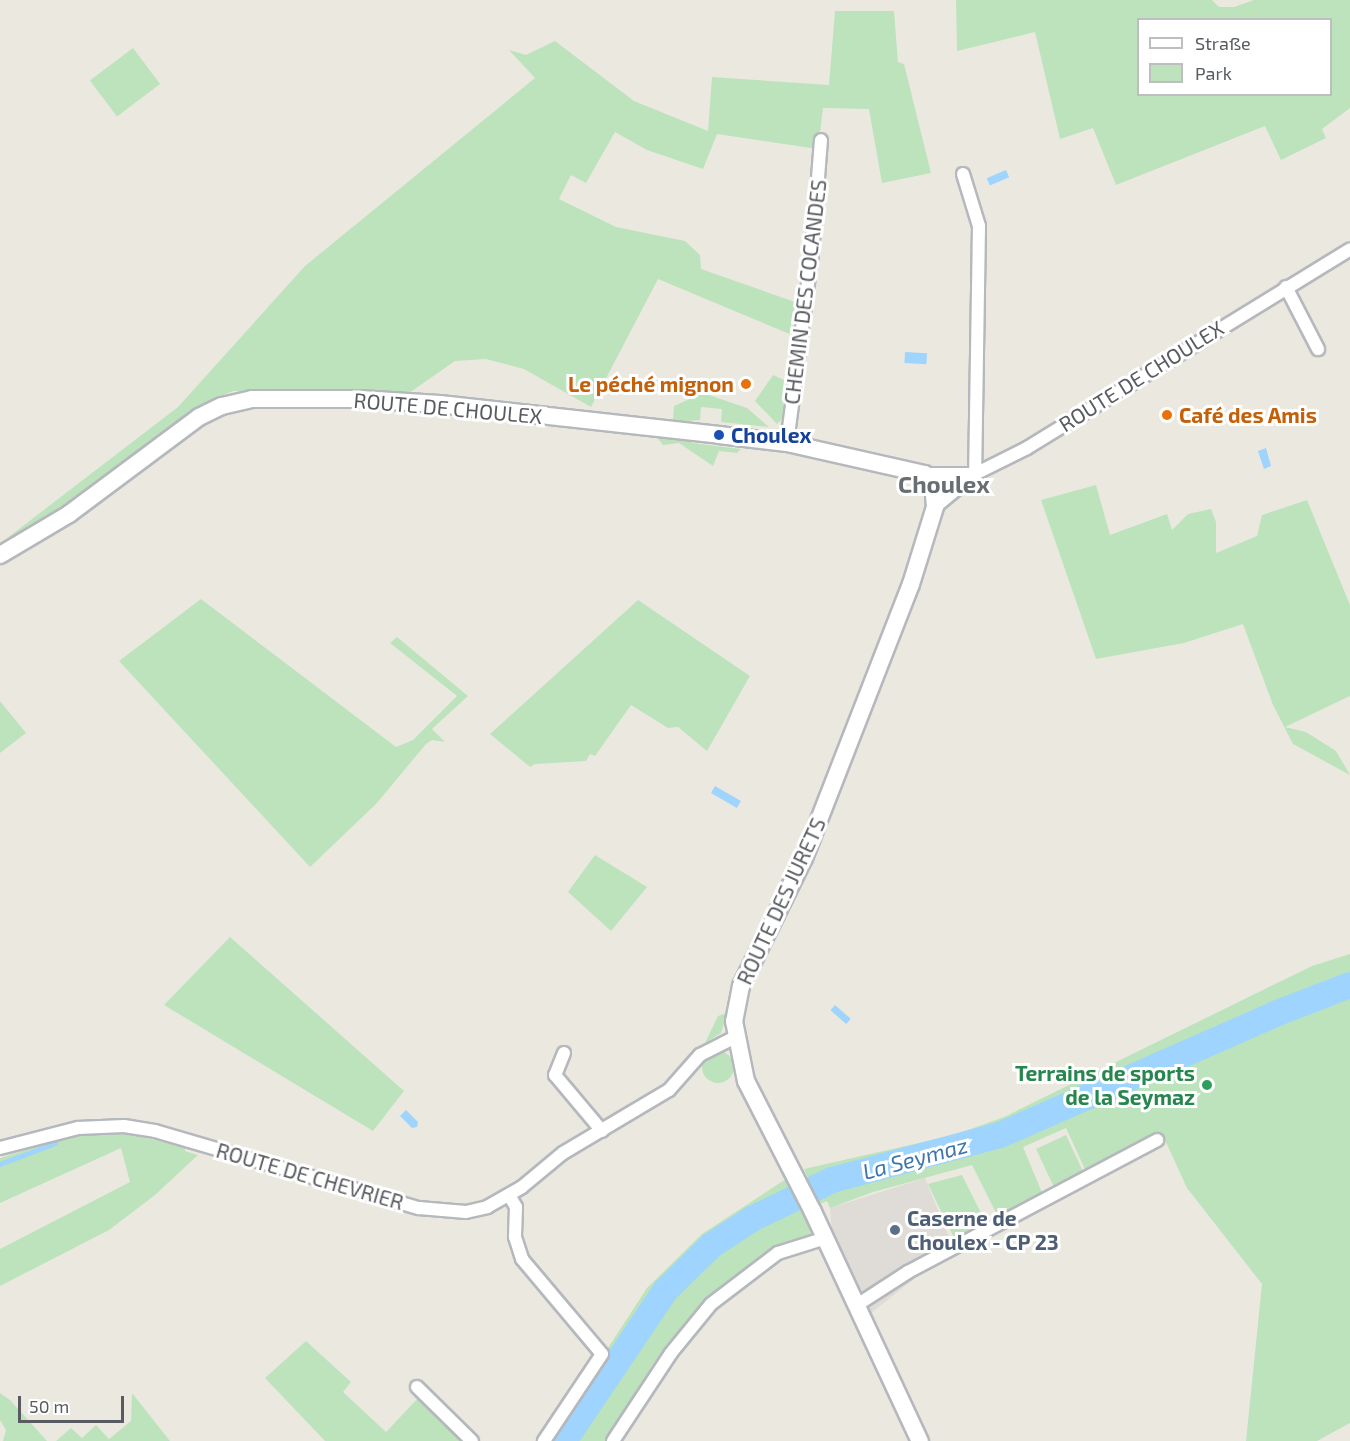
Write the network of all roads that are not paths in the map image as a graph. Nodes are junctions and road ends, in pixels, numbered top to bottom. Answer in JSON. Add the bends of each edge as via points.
{"nodes":[{"id":1,"x":821,"y":140,"type":"dead end"},
{"id":2,"x":963,"y":174,"type":"dead end"},
{"id":3,"x":1350,"y":249,"type":"edge"},
{"id":4,"x":1286,"y":287,"type":"junction"},
{"id":5,"x":1318,"y":349,"type":"dead end"},
{"id":6,"x":787,"y":443,"type":"junction"},
{"id":7,"x":975,"y":474,"type":"junction"},
{"id":8,"x":929,"y":479,"type":"junction"},
{"id":9,"x":935,"y":507,"type":"junction"},
{"id":10,"x":0,"y":555,"type":"edge"},
{"id":11,"x":735,"y":1037,"type":"junction"},
{"id":12,"x":564,"y":1053,"type":"dead end"},
{"id":13,"x":602,"y":1131,"type":"junction"},
{"id":14,"x":1157,"y":1140,"type":"dead end"},
{"id":15,"x":0,"y":1148,"type":"edge"},
{"id":16,"x":509,"y":1195,"type":"junction"},
{"id":17,"x":826,"y":1238,"type":"junction"},
{"id":18,"x":857,"y":1305,"type":"junction"},
{"id":19,"x":417,"y":1386,"type":"dead end"},
{"id":20,"x":472,"y":1441,"type":"edge"},
{"id":21,"x":544,"y":1441,"type":"edge"},
{"id":22,"x":613,"y":1441,"type":"edge"},
{"id":23,"x":920,"y":1441,"type":"edge"}],
"edges":[{"from":1,"to":6,"type":"street","name":"CHEMIN DES COCANDES","via":[[812,254]]},
{"from":2,"to":7,"type":"street","via":[[979,226]]},
{"from":3,"to":4,"type":"street","name":"ROUTE DE CHOULEX"},
{"from":4,"to":5,"type":"street"},
{"from":4,"to":7,"type":"street","name":"ROUTE DE CHOULEX","via":[[1027,448]]},
{"from":6,"to":8,"type":"street","name":"ROUTE DE CHOULEX"},
{"from":6,"to":10,"type":"street","name":"ROUTE DE CHOULEX","via":[[440,404],[252,399],[222,406],[200,417],[69,514]]},
{"from":7,"to":8,"type":"street"},
{"from":7,"to":9,"type":"street","name":"ROUTE DE CHOULEX"},
{"from":8,"to":9,"type":"street","name":"ROUTE DES JURETS"},
{"from":9,"to":11,"type":"street","name":"ROUTE DES JURETS","via":[[897,622],[804,858],[741,986]]},
{"from":11,"to":13,"type":"street","name":"ROUTE DE CHEVRIER","via":[[700,1055],[669,1090]]},
{"from":11,"to":17,"type":"street","name":"ROUTE DES JURETS","via":[[747,1081]]},
{"from":12,"to":13,"type":"street","via":[[555,1076]]},
{"from":13,"to":16,"type":"street","name":"ROUTE DE CHEVRIER","via":[[563,1153]]},
{"from":14,"to":18,"type":"street","via":[[908,1272]]},
{"from":15,"to":16,"type":"street","name":"ROUTE DE CHEVRIER","via":[[78,1128],[124,1126],[154,1131],[442,1212],[487,1207]]},
{"from":16,"to":21,"type":"street","via":[[516,1206],[515,1237],[522,1259],[603,1354]]},
{"from":17,"to":18,"type":"street","name":"ROUTE DES JURETS"},
{"from":17,"to":22,"type":"street","via":[[778,1253],[711,1304],[671,1353]]},
{"from":18,"to":23,"type":"street","name":"ROUTE DES JURETS"},
{"from":19,"to":20,"type":"street"}]}
